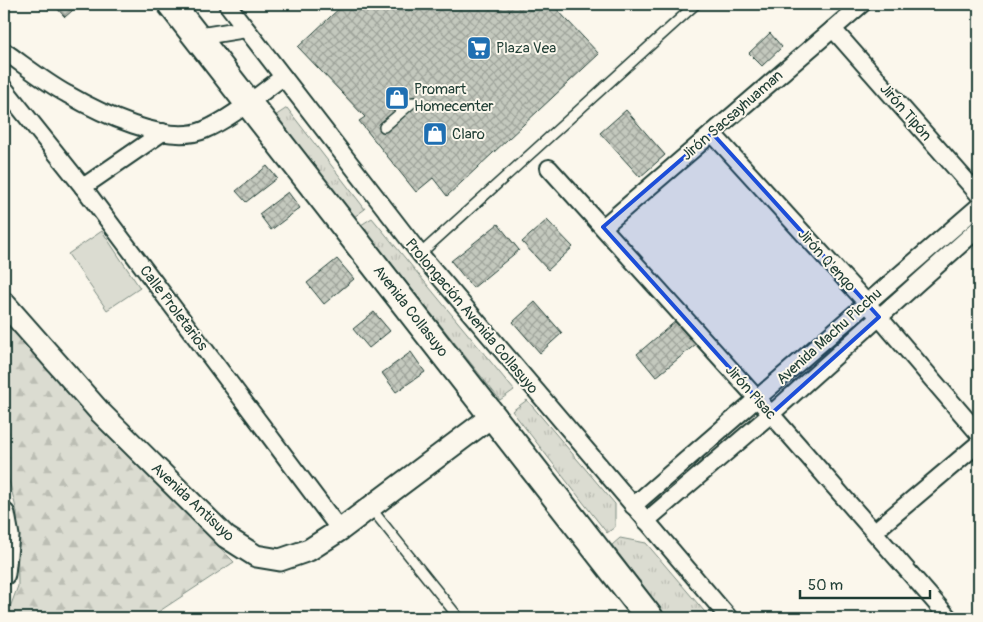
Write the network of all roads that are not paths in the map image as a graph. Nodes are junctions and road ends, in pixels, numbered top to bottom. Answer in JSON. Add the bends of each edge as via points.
{"nodes":[{"id":1,"x":171,"y":4,"type":"edge"},
{"id":2,"x":227,"y":4,"type":"edge"},
{"id":3,"x":696,"y":4,"type":"edge"},
{"id":4,"x":862,"y":4,"type":"edge"},
{"id":5,"x":246,"y":29,"type":"junction"},
{"id":6,"x":833,"y":29,"type":"junction"},
{"id":7,"x":197,"y":37,"type":"junction"},
{"id":8,"x":4,"y":51,"type":"edge"},
{"id":9,"x":283,"y":77,"type":"junction"},
{"id":10,"x":4,"y":88,"type":"edge"},
{"id":11,"x":413,"y":102,"type":"dead end"},
{"id":12,"x":248,"y":103,"type":"junction"},
{"id":13,"x":384,"y":127,"type":"dead end"},
{"id":14,"x":163,"y":132,"type":"junction"},
{"id":15,"x":712,"y":133,"type":"junction"},
{"id":16,"x":549,"y":168,"type":"dead end"},
{"id":17,"x":83,"y":187,"type":"junction"},
{"id":18,"x":979,"y":195,"type":"edge"},
{"id":19,"x":979,"y":206,"type":"edge"},
{"id":20,"x":603,"y":227,"type":"junction"},
{"id":21,"x":979,"y":228,"type":"edge"},
{"id":22,"x":420,"y":254,"type":"junction"},
{"id":23,"x":866,"y":302,"type":"junction"},
{"id":24,"x":4,"y":303,"type":"edge"},
{"id":25,"x":879,"y":317,"type":"junction"},
{"id":26,"x":758,"y":399,"type":"junction"},
{"id":27,"x":771,"y":414,"type":"junction"},
{"id":28,"x":492,"y":416,"type":"junction"},
{"id":29,"x":979,"y":434,"type":"edge"},
{"id":30,"x":979,"y":443,"type":"edge"},
{"id":31,"x":633,"y":506,"type":"junction"},
{"id":32,"x":370,"y":507,"type":"junction"},
{"id":33,"x":4,"y":514,"type":"edge"},
{"id":34,"x":646,"y":521,"type":"junction"},
{"id":35,"x":340,"y":530,"type":"junction"},
{"id":36,"x":875,"y":531,"type":"junction"},
{"id":37,"x":6,"y":536,"type":"edge"},
{"id":38,"x":4,"y":574,"type":"edge"},
{"id":39,"x":459,"y":618,"type":"edge"},
{"id":40,"x":650,"y":618,"type":"edge"},
{"id":41,"x":729,"y":618,"type":"edge"},
{"id":42,"x":949,"y":618,"type":"edge"}],
"edges":[{"from":1,"to":7,"type":"main road","name":"Avenida Collasuyo"},
{"from":2,"to":5,"type":"street","name":"Prolongación Avenida Collasuyo"},
{"from":3,"to":22,"type":"lane"},
{"from":4,"to":6,"type":"street","name":"Jirón Sacsayhuaman"},
{"from":5,"to":7,"type":"street"},
{"from":5,"to":9,"type":"street","name":"Prolongación Avenida Collasuyo"},
{"from":6,"to":15,"type":"street","name":"Jirón Sacsayhuaman"},
{"from":6,"to":18,"type":"street","name":"Jirón Tipón"},
{"from":7,"to":12,"type":"main road","name":"Avenida Collasuyo"},
{"from":8,"to":14,"type":"street","via":[[66,94],[118,120]]},
{"from":9,"to":12,"type":"street"},
{"from":9,"to":22,"type":"street","name":"Prolongación Avenida Collasuyo"},
{"from":10,"to":17,"type":"street","name":"Calle Proletarios"},
{"from":11,"to":13,"type":"lane"},
{"from":12,"to":14,"type":"street","via":[[203,131]]},
{"from":12,"to":28,"type":"main road","name":"Avenida Collasuyo"},
{"from":14,"to":17,"type":"street"},
{"from":15,"to":20,"type":"street","name":"Jirón Sacsayhuaman"},
{"from":15,"to":23,"type":"street","name":"Jirón Q'enqo"},
{"from":16,"to":20,"type":"street","name":"Jirón Pisac"},
{"from":17,"to":35,"type":"street","name":"Calle Proletarios"},
{"from":19,"to":23,"type":"street","name":"Avenida Machu Picchu"},
{"from":20,"to":26,"type":"street","name":"Jirón Pisac"},
{"from":21,"to":25,"type":"street","name":"Avenida Machu Picchu"},
{"from":22,"to":31,"type":"street","name":"Prolongación Avenida Collasuyo"},
{"from":23,"to":25,"type":"street","name":"Jirón Q'enqo"},
{"from":23,"to":26,"type":"street","name":"Avenida Machu Picchu"},
{"from":24,"to":35,"type":"street","name":"Avenida Antisuyo","via":[[100,412],[226,537],[256,556],[280,560],[309,550]]},
{"from":25,"to":27,"type":"street","name":"Avenida Machu Picchu"},
{"from":25,"to":29,"type":"street","name":"Jirón Q'enqo"},
{"from":26,"to":27,"type":"street","name":"Jirón Pisac"},
{"from":26,"to":31,"type":"street","name":"Avenida Machu Picchu"},
{"from":27,"to":34,"type":"street","name":"Avenida Machu Picchu"},
{"from":27,"to":36,"type":"street","name":"Jirón Pisac"},
{"from":28,"to":32,"type":"street","name":"Avenida Antisuyo"},
{"from":28,"to":40,"type":"main road","name":"Avenida Collasuyo"},
{"from":30,"to":36,"type":"street"},
{"from":31,"to":34,"type":"street","name":"Prolongación Avenida Collasuyo"},
{"from":32,"to":35,"type":"street","name":"Avenida Antisuyo"},
{"from":32,"to":39,"type":"lane"},
{"from":33,"to":37,"type":"street"},
{"from":34,"to":41,"type":"street","name":"Prolongación Avenida Collasuyo"},
{"from":36,"to":42,"type":"street","name":"Jirón Pisac"},
{"from":37,"to":38,"type":"street"}]}
